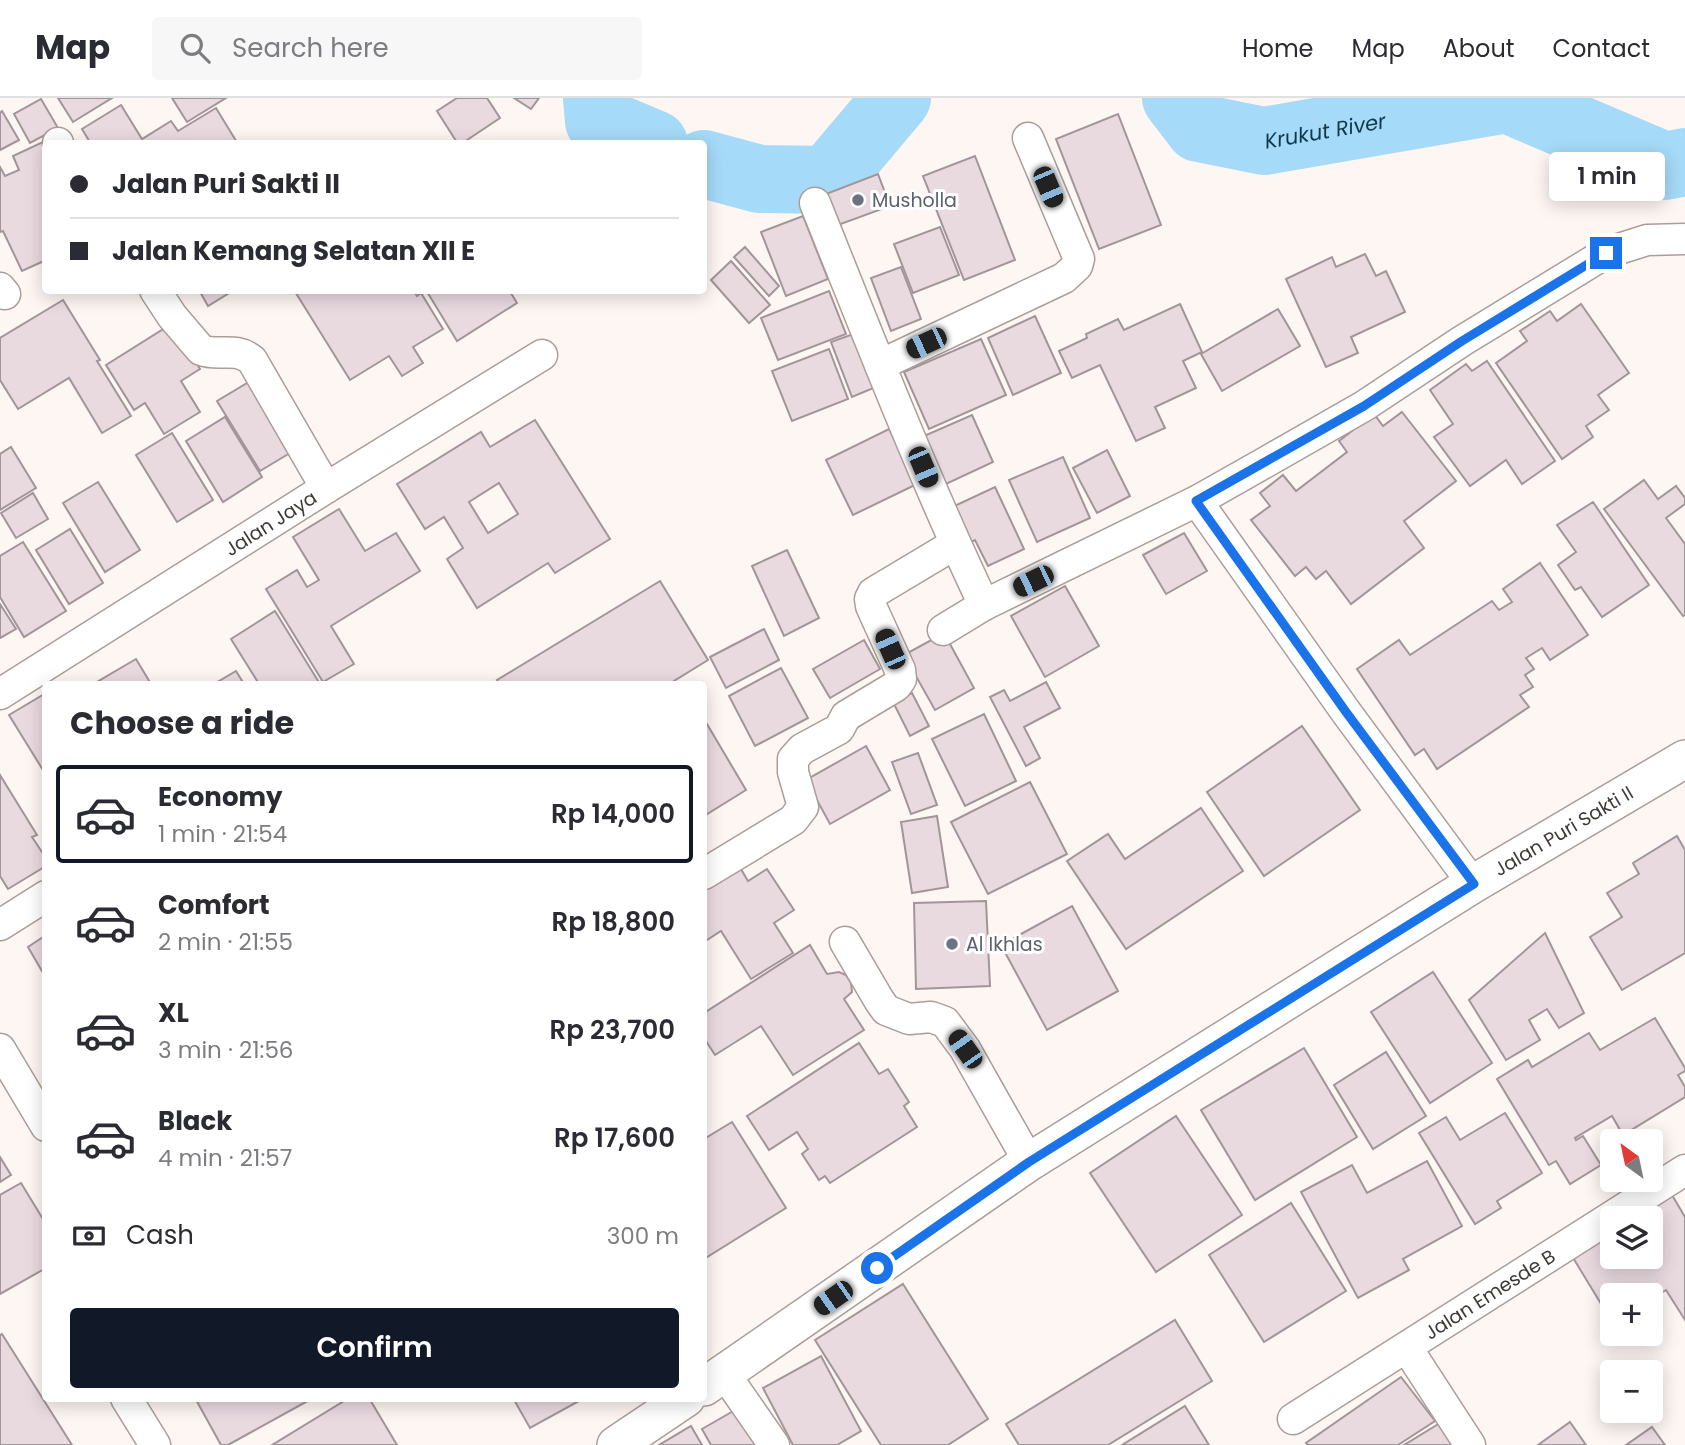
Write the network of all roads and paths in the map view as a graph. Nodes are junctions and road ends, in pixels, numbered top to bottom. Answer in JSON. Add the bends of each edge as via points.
{"nodes":[{"id":1,"x":1028,"y":138,"type":"dead end"},
{"id":2,"x":815,"y":203,"type":"dead end"},
{"id":3,"x":1685,"y":239,"type":"edge"},
{"id":4,"x":158,"y":294,"type":"edge"},
{"id":5,"x":542,"y":355,"type":"dead end"},
{"id":6,"x":880,"y":365,"type":"junction"},
{"id":7,"x":326,"y":488,"type":"junction"},
{"id":8,"x":1196,"y":501,"type":"junction"},
{"id":9,"x":955,"y":544,"type":"junction"},
{"id":10,"x":984,"y":605,"type":"junction"},
{"id":11,"x":943,"y":630,"type":"dead end"},
{"id":12,"x":0,"y":694,"type":"edge"},
{"id":13,"x":1685,"y":759,"type":"edge"},
{"id":14,"x":707,"y":872,"type":"edge"},
{"id":15,"x":1474,"y":884,"type":"junction"},
{"id":16,"x":42,"y":899,"type":"edge"},
{"id":17,"x":0,"y":925,"type":"edge"},
{"id":18,"x":845,"y":942,"type":"dead end"},
{"id":19,"x":0,"y":1049,"type":"edge"},
{"id":20,"x":42,"y":1119,"type":"edge"},
{"id":21,"x":1029,"y":1162,"type":"junction"},
{"id":22,"x":1685,"y":1170,"type":"edge"},
{"id":23,"x":1407,"y":1348,"type":"junction"},
{"id":24,"x":714,"y":1380,"type":"edge"},
{"id":25,"x":128,"y":1402,"type":"edge"},
{"id":26,"x":680,"y":1402,"type":"edge"},
{"id":27,"x":1293,"y":1419,"type":"dead end"},
{"id":28,"x":155,"y":1445,"type":"edge"},
{"id":29,"x":616,"y":1445,"type":"edge"},
{"id":30,"x":774,"y":1445,"type":"edge"},
{"id":31,"x":1470,"y":1445,"type":"edge"}],
"edges":[{"from":1,"to":6,"type":"street","via":[[1079,259],[1077,266],[1064,278]]},
{"from":2,"to":6,"type":"street"},
{"from":3,"to":8,"type":"street","via":[[1647,240],[1606,253],[1364,406]]},
{"from":4,"to":7,"type":"street","via":[[201,350],[235,352],[252,360]]},
{"from":5,"to":7,"type":"street","name":"Jalan Jaya"},
{"from":6,"to":9,"type":"street"},
{"from":7,"to":12,"type":"street","name":"Jalan Jaya"},
{"from":8,"to":10,"type":"street"},
{"from":8,"to":15,"type":"street"},
{"from":9,"to":10,"type":"street"},
{"from":9,"to":14,"type":"street","via":[[870,599],[900,670],[896,686],[846,716],[839,729],[793,759],[803,807],[793,820]]},
{"from":10,"to":11,"type":"street"},
{"from":13,"to":15,"type":"street","name":"Jalan Puri Sakti II"},
{"from":15,"to":21,"type":"street","name":"Jalan Puri Sakti II"},
{"from":16,"to":17,"type":"street"},
{"from":18,"to":21,"type":"street","via":[[886,1010],[909,1019],[931,1017],[945,1023],[965,1049]]},
{"from":19,"to":20,"type":"street"},
{"from":21,"to":24,"type":"street","name":"Jalan Puri Sakti II"},
{"from":22,"to":23,"type":"street","name":"Jalan Emesde B"},
{"from":23,"to":27,"type":"street","name":"Jalan Emesde B"},
{"from":23,"to":31,"type":"street"},
{"from":24,"to":30,"type":"street"},
{"from":25,"to":28,"type":"street"},
{"from":26,"to":29,"type":"street"}]}
